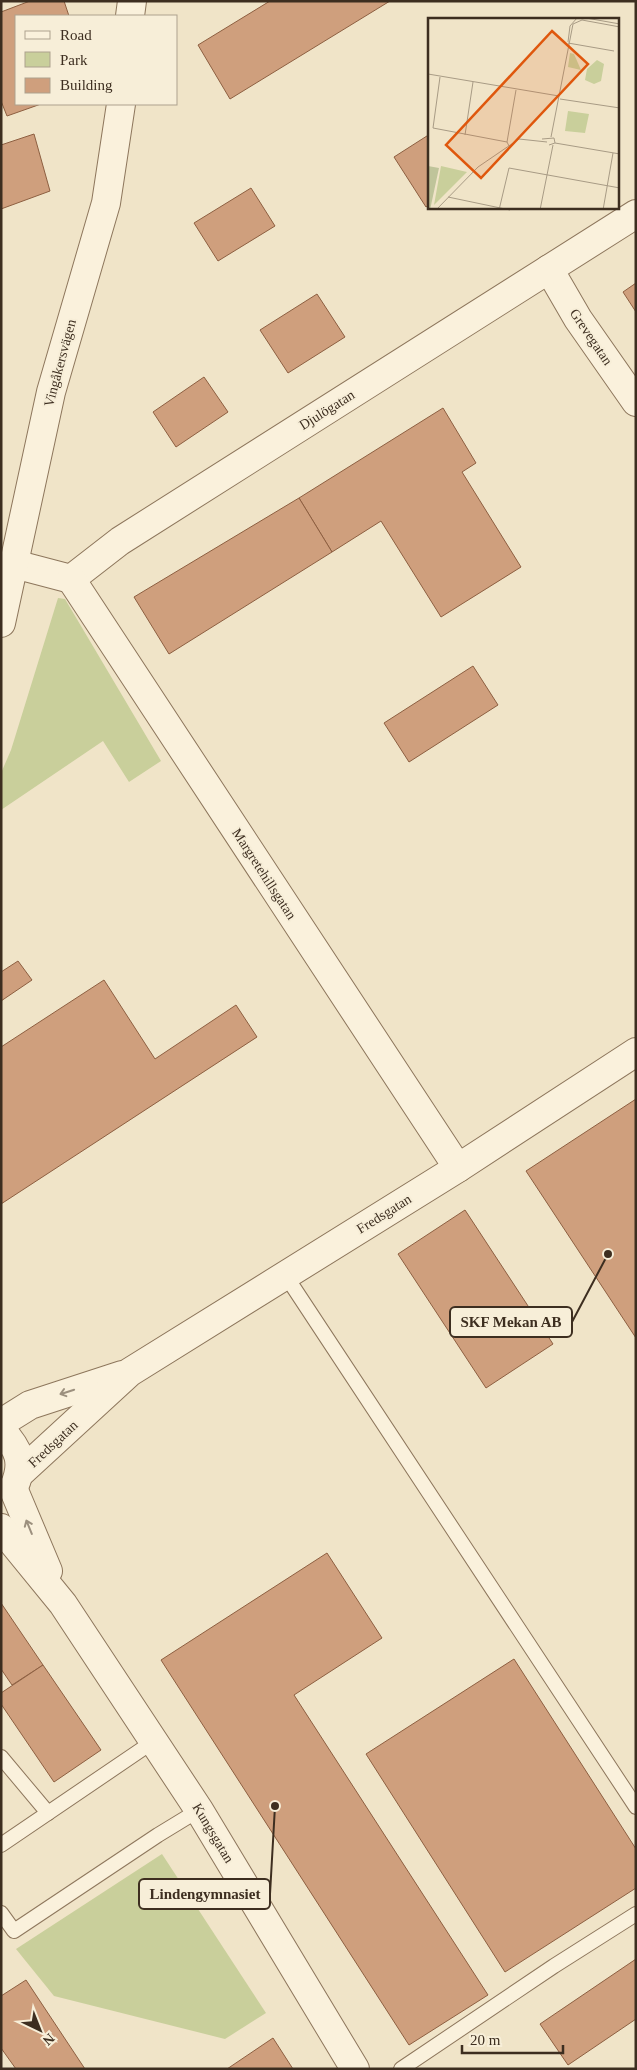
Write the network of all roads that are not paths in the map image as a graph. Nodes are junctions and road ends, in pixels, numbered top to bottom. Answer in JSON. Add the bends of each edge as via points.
{"nodes":[{"id":1,"x":132,"y":1,"type":"edge"},
{"id":2,"x":130,"y":15,"type":"edge"},
{"id":3,"x":121,"y":105,"type":"edge"},
{"id":4,"x":636,"y":214,"type":"edge"},
{"id":5,"x":549,"y":269,"type":"junction"},
{"id":6,"x":636,"y":402,"type":"edge"},
{"id":7,"x":14,"y":564,"type":"junction"},
{"id":8,"x":72,"y":579,"type":"junction"},
{"id":9,"x":1,"y":623,"type":"edge"},
{"id":10,"x":636,"y":1052,"type":"edge"},
{"id":11,"x":458,"y":1168,"type":"junction"},
{"id":12,"x":286,"y":1276,"type":"junction"},
{"id":13,"x":130,"y":1372,"type":"junction"},
{"id":14,"x":1,"y":1423,"type":"edge"},
{"id":15,"x":1,"y":1430,"type":"edge"},
{"id":16,"x":11,"y":1487,"type":"edge"},
{"id":17,"x":1,"y":1528,"type":"edge"},
{"id":18,"x":62,"y":1604,"type":"junction"},
{"id":19,"x":154,"y":1741,"type":"junction"},
{"id":20,"x":1,"y":1757,"type":"edge"},
{"id":21,"x":636,"y":1807,"type":"edge"},
{"id":22,"x":199,"y":1810,"type":"junction"},
{"id":23,"x":48,"y":1813,"type":"junction"},
{"id":24,"x":1,"y":1845,"type":"edge"},
{"id":25,"x":1,"y":1913,"type":"edge"},
{"id":26,"x":636,"y":1914,"type":"edge"},
{"id":27,"x":355,"y":2069,"type":"edge"},
{"id":28,"x":400,"y":2069,"type":"edge"}],
"edges":[{"from":1,"to":2,"type":"street"},
{"from":3,"to":7,"type":"street","name":"Vingåkersvägen","via":[[106,203],[51,392]]},
{"from":4,"to":5,"type":"street","name":"Djulögatan"},
{"from":5,"to":6,"type":"street","name":"Grevegatan","via":[[578,318]]},
{"from":5,"to":8,"type":"street","name":"Djulögatan","via":[[120,541]]},
{"from":7,"to":8,"type":"street"},
{"from":7,"to":9,"type":"street","name":"Vingåkersvägen"},
{"from":8,"to":11,"type":"street","name":"Margretehillsgatan"},
{"from":10,"to":11,"type":"street","name":"Fredsgatan"},
{"from":11,"to":12,"type":"street","name":"Fredsgatan"},
{"from":12,"to":13,"type":"street","name":"Fredsgatan"},
{"from":12,"to":21,"type":"lane"},
{"from":13,"to":14,"type":"street","name":"Fredsgatan","one_way":true,"via":[[30,1405]]},
{"from":13,"to":16,"type":"street","name":"Fredsgatan"},
{"from":15,"to":16,"type":"street","name":"Kungsgatan","via":[[14,1443],[20,1460]]},
{"from":18,"to":16,"type":"street","name":"Kungsgatan","one_way":true},
{"from":17,"to":18,"type":"street","name":"Kungsgatan"},
{"from":18,"to":19,"type":"street","name":"Kungsgatan"},
{"from":19,"to":22,"type":"street","name":"Kungsgatan"},
{"from":19,"to":23,"type":"lane"},
{"from":20,"to":23,"type":"lane"},
{"from":22,"to":25,"type":"lane","via":[[14,1931]]},
{"from":22,"to":27,"type":"street","name":"Kungsgatan"},
{"from":23,"to":24,"type":"lane"},
{"from":26,"to":28,"type":"lane"}]}
